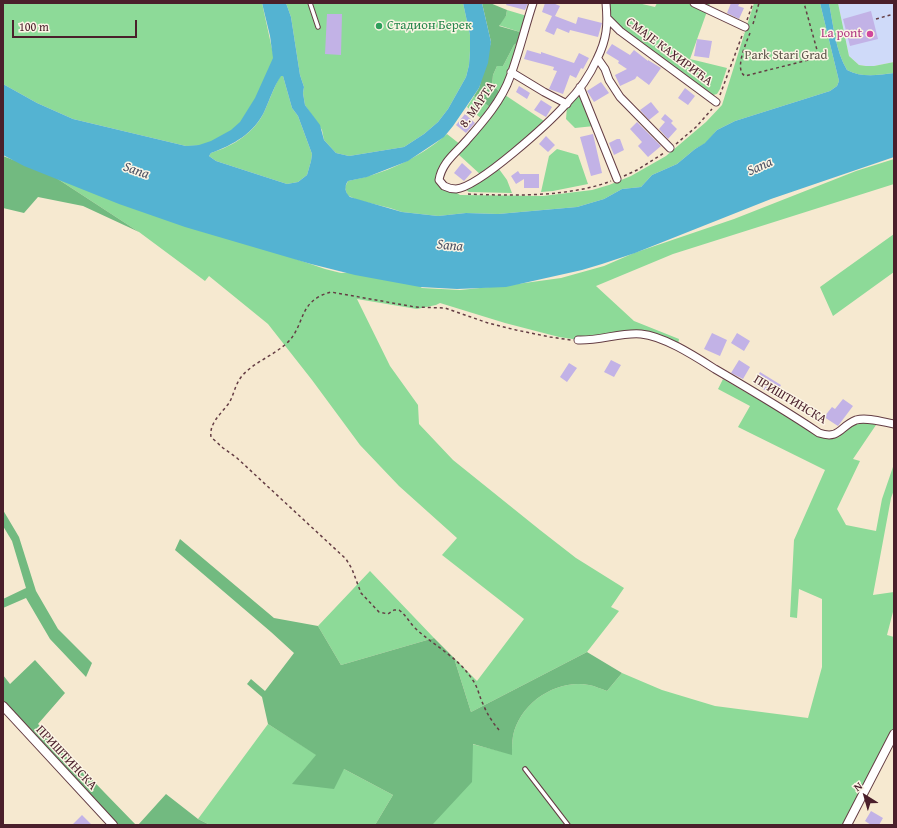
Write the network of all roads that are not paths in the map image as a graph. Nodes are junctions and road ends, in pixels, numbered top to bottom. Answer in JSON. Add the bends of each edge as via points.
{"nodes":[{"id":1,"x":310,"y":3,"type":"edge"},
{"id":2,"x":533,"y":3,"type":"edge"},
{"id":3,"x":606,"y":3,"type":"edge"},
{"id":4,"x":694,"y":3,"type":"edge"},
{"id":5,"x":608,"y":19,"type":"junction"},
{"id":6,"x":318,"y":27,"type":"dead end"},
{"id":7,"x":749,"y":28,"type":"road end"},
{"id":8,"x":598,"y":59,"type":"junction"},
{"id":9,"x":511,"y":72,"type":"junction"},
{"id":10,"x":580,"y":87,"type":"junction"},
{"id":11,"x":716,"y":102,"type":"road end"},
{"id":12,"x":567,"y":104,"type":"junction"},
{"id":13,"x":670,"y":148,"type":"road end"},
{"id":14,"x":618,"y":179,"type":"road end"},
{"id":15,"x":578,"y":340,"type":"road end"},
{"id":16,"x":894,"y":424,"type":"edge"},
{"id":17,"x":3,"y":706,"type":"edge"},
{"id":18,"x":894,"y":734,"type":"edge"},
{"id":19,"x":524,"y":769,"type":"dead end"},
{"id":20,"x":113,"y":825,"type":"edge"},
{"id":21,"x":568,"y":825,"type":"edge"},
{"id":22,"x":847,"y":825,"type":"edge"}],
"edges":[{"from":1,"to":6,"type":"lane"},
{"from":2,"to":9,"type":"street","name":"8. МАРТА"},
{"from":3,"to":5,"type":"street"},
{"from":4,"to":7,"type":"street"},
{"from":5,"to":8,"type":"street"},
{"from":5,"to":11,"type":"street","name":"СМAЈЕ КАХИРИЋА","via":[[620,31]]},
{"from":8,"to":10,"type":"street"},
{"from":8,"to":13,"type":"street","via":[[620,97]]},
{"from":9,"to":12,"type":"street"},
{"from":9,"to":12,"type":"street","name":"8. МАРТА","via":[[495,104],[441,171],[440,180],[444,186],[455,189],[469,184],[497,167]]},
{"from":10,"to":12,"type":"street"},
{"from":10,"to":14,"type":"street"},
{"from":15,"to":16,"type":"street","name":"ПРИШТИНСКА","via":[[589,341],[632,334],[658,338],[699,359],[826,435],[836,434],[857,420]]},
{"from":17,"to":20,"type":"street","name":"ПРИШТИНСКА"},
{"from":18,"to":22,"type":"street"},
{"from":19,"to":21,"type":"lane"}]}
